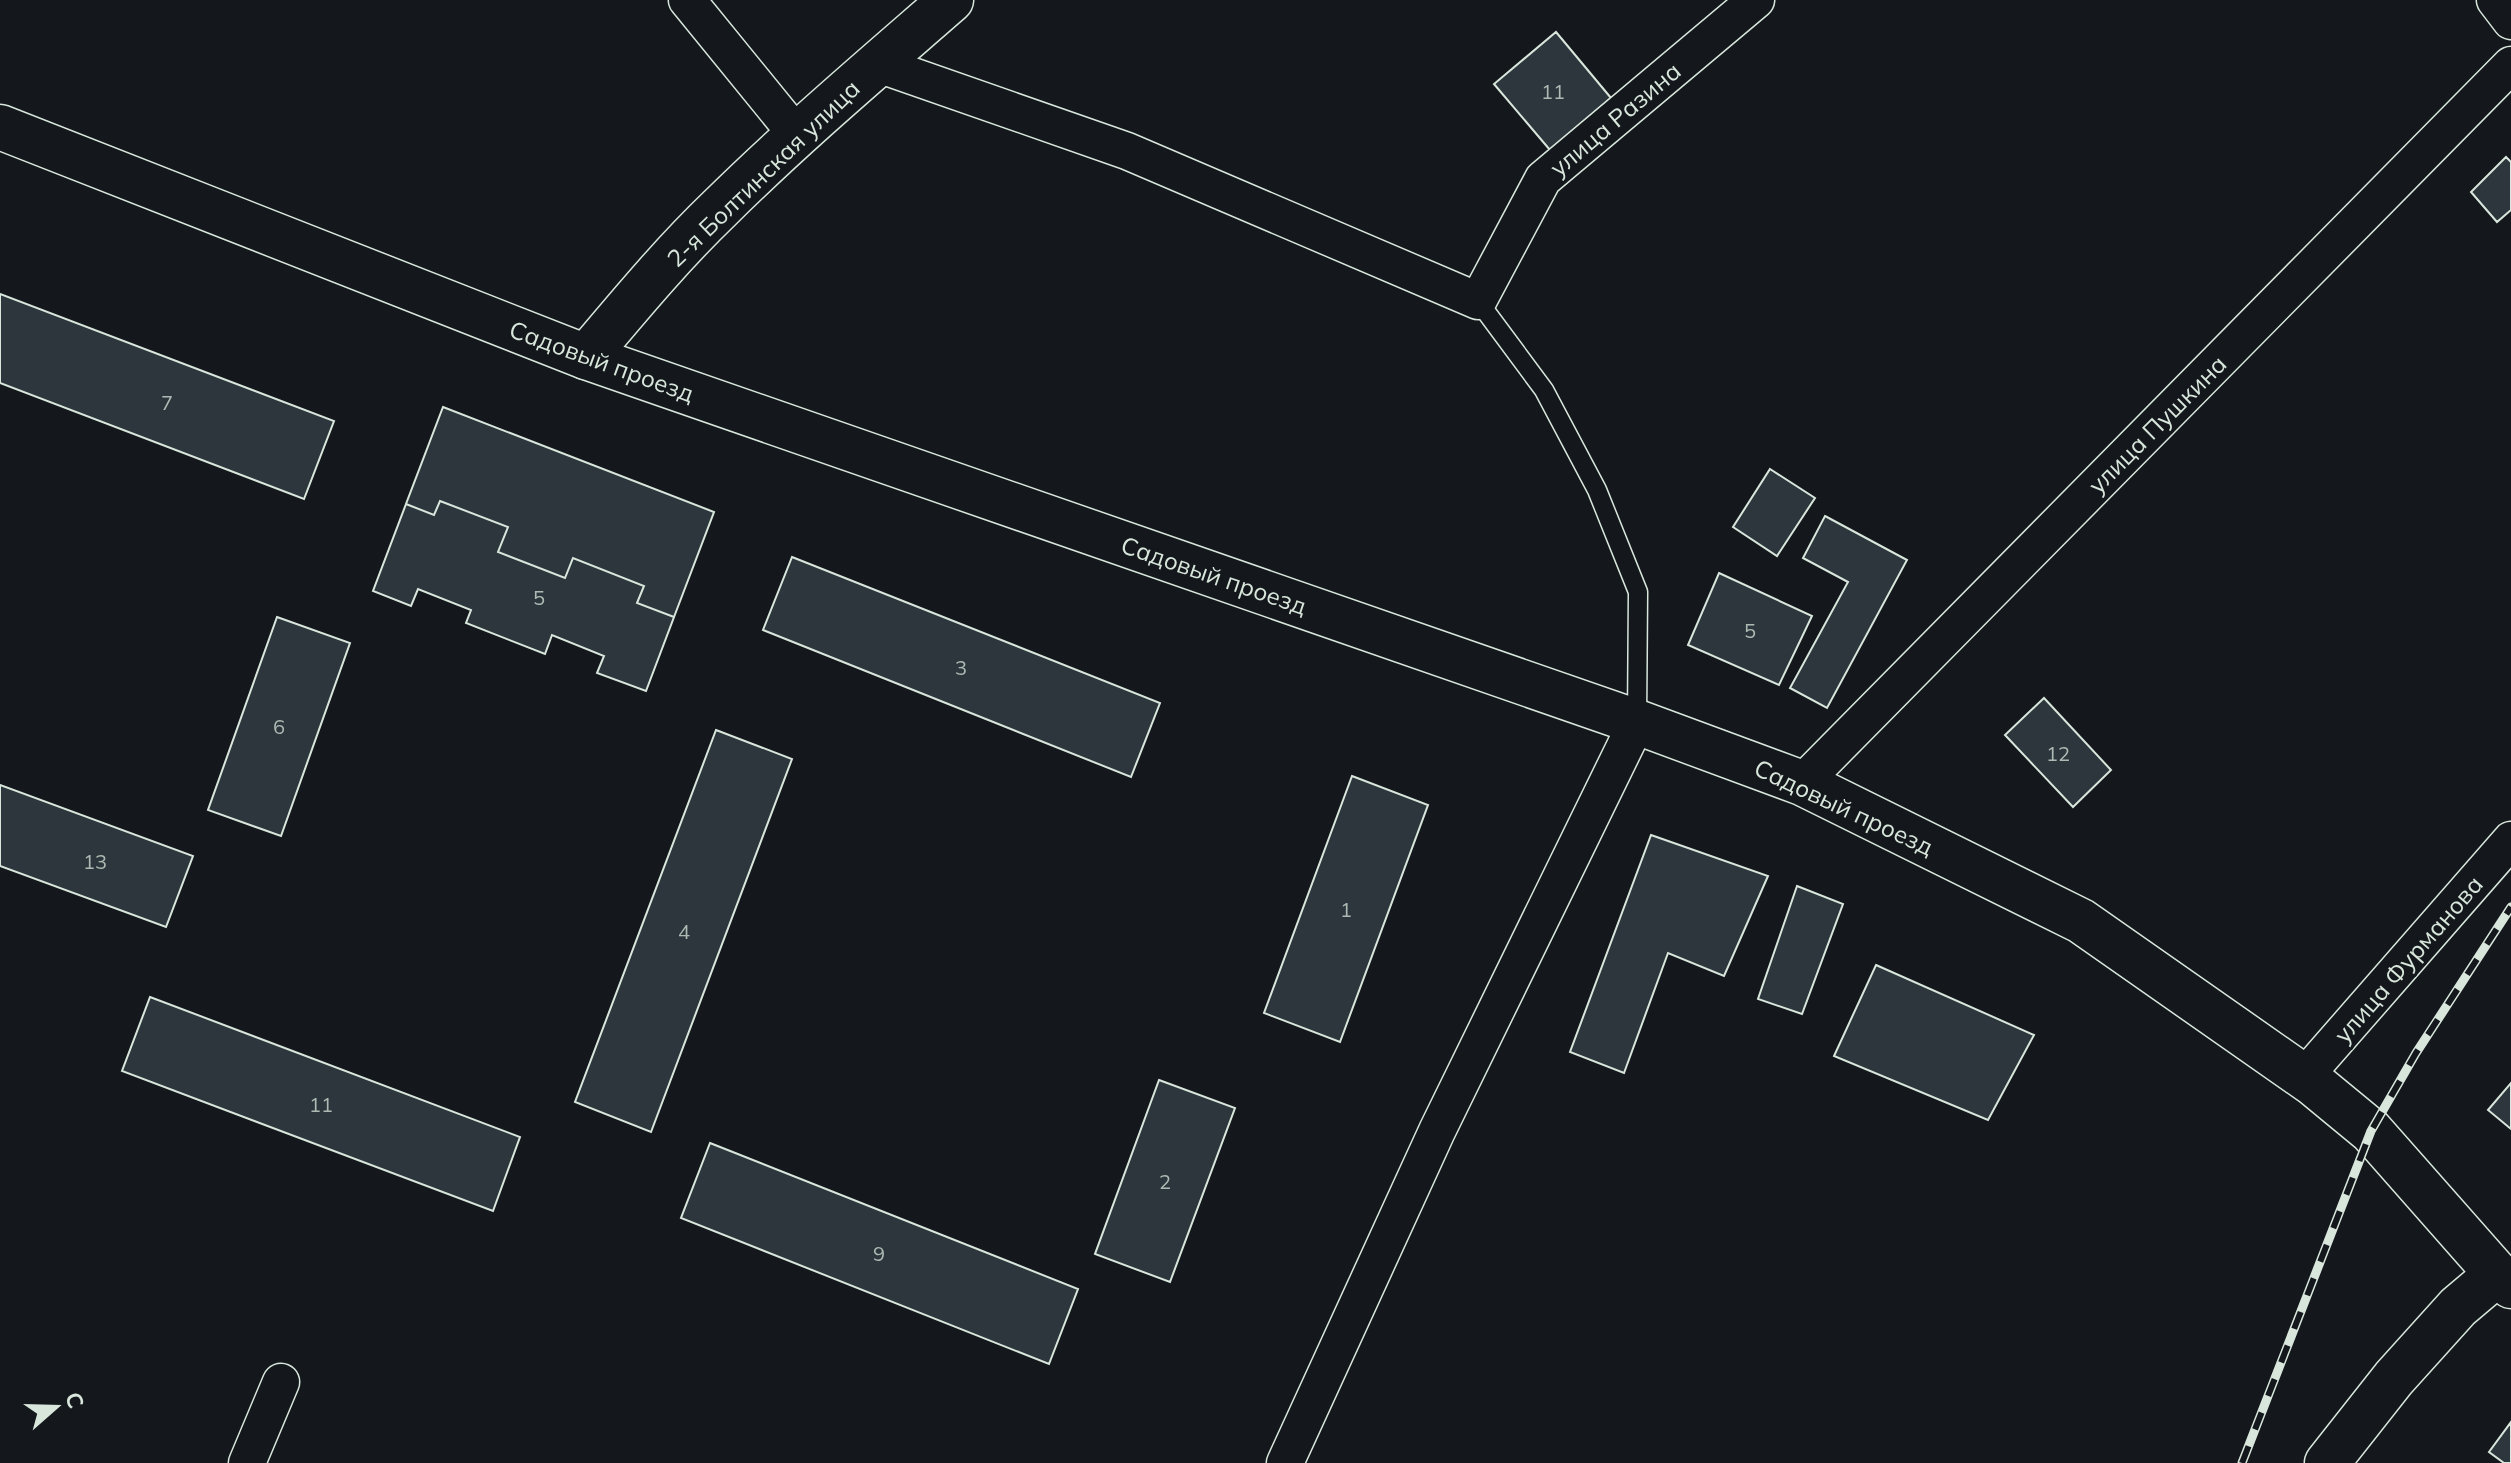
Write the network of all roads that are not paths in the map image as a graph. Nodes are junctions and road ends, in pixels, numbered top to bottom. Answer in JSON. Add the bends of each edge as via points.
{"nodes":[{"id":1,"x":687,"y":0,"type":"edge"},
{"id":2,"x":951,"y":0,"type":"edge"},
{"id":3,"x":1756,"y":0,"type":"edge"},
{"id":4,"x":2495,"y":0,"type":"edge"},
{"id":5,"x":2511,"y":21,"type":"edge"},
{"id":6,"x":878,"y":64,"type":"junction"},
{"id":7,"x":2511,"y":65,"type":"edge"},
{"id":8,"x":0,"y":127,"type":"edge"},
{"id":9,"x":797,"y":135,"type":"junction"},
{"id":10,"x":1478,"y":301,"type":"junction"},
{"id":11,"x":586,"y":357,"type":"junction"},
{"id":12,"x":1637,"y":722,"type":"junction"},
{"id":13,"x":1802,"y":783,"type":"junction"},
{"id":14,"x":2511,"y":840,"type":"edge"},
{"id":15,"x":2304,"y":1077,"type":"junction"},
{"id":16,"x":2504,"y":1280,"type":"edge"},
{"id":17,"x":281,"y":1382,"type":"dead end"},
{"id":18,"x":247,"y":1463,"type":"edge"},
{"id":19,"x":1285,"y":1463,"type":"edge"},
{"id":20,"x":2327,"y":1463,"type":"edge"}],
"edges":[{"from":1,"to":9,"type":"street"},
{"from":2,"to":6,"type":"main road","name":"2-я Болтинская улица"},
{"from":3,"to":10,"type":"street","name":"улица Разина","via":[[1543,179]]},
{"from":4,"to":5,"type":"street"},
{"from":6,"to":9,"type":"main road","name":"2-я Болтинская улица"},
{"from":6,"to":10,"type":"street","via":[[1127,151]]},
{"from":7,"to":13,"type":"street","name":"улица Пушкина"},
{"from":8,"to":11,"type":"main road","name":"Садовый проезд"},
{"from":9,"to":11,"type":"main road","name":"2-я Болтинская улица","via":[[719,209]]},
{"from":10,"to":12,"type":"lane","via":[[1544,390],[1597,490],[1638,592]]},
{"from":11,"to":12,"type":"main road","name":"Садовый проезд"},
{"from":12,"to":13,"type":"main road","name":"Садовый проезд"},
{"from":12,"to":19,"type":"street","via":[[1437,1131]]},
{"from":13,"to":15,"type":"main road","name":"Садовый проезд","via":[[2081,921]]},
{"from":14,"to":15,"type":"street","name":"улица Фурманова"},
{"from":15,"to":16,"type":"main road","name":"Садовый проезд","via":[[2371,1131]]},
{"from":16,"to":20,"type":"main road","via":[[2458,1307]]},
{"from":17,"to":18,"type":"street"}]}
